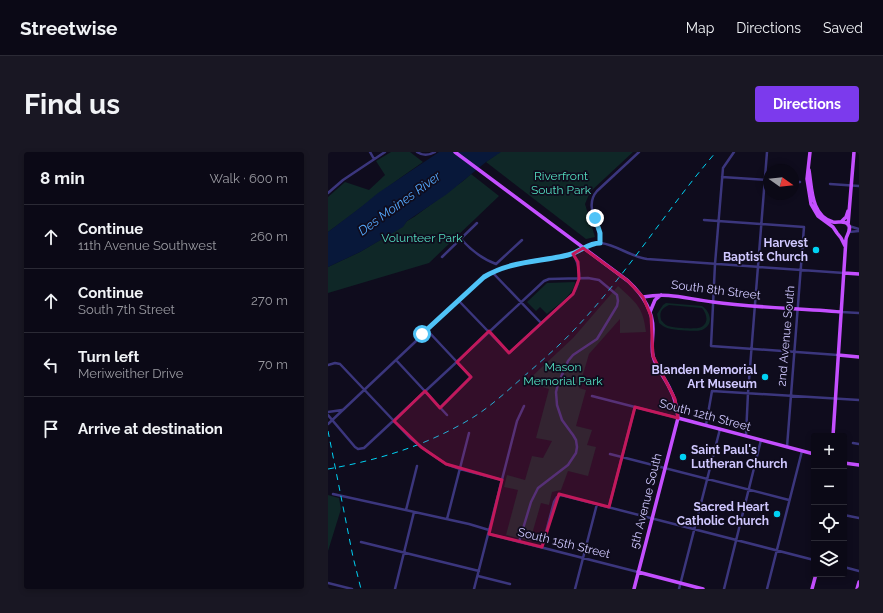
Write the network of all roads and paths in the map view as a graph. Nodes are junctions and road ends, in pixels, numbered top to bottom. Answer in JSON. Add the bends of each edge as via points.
{"nodes":[{"id":1,"x":370,"y":152,"type":"edge"},
{"id":2,"x":385,"y":152,"type":"edge"},
{"id":3,"x":417,"y":152,"type":"edge"},
{"id":4,"x":435,"y":152,"type":"edge"},
{"id":5,"x":455,"y":152,"type":"edge"},
{"id":6,"x":639,"y":152,"type":"edge"},
{"id":7,"x":734,"y":152,"type":"edge"},
{"id":8,"x":767,"y":152,"type":"edge"},
{"id":9,"x":810,"y":152,"type":"edge"},
{"id":10,"x":854,"y":152,"type":"edge"},
{"id":11,"x":374,"y":159,"type":"junction"},
{"id":12,"x":766,"y":164,"type":"edge"},
{"id":13,"x":809,"y":170,"type":"junction"},
{"id":14,"x":722,"y":177,"type":"junction"},
{"id":15,"x":763,"y":180,"type":"edge"},
{"id":16,"x":830,"y":184,"type":"dead end"},
{"id":17,"x":851,"y":186,"type":"junction"},
{"id":18,"x":859,"y":186,"type":"edge"},
{"id":19,"x":328,"y":193,"type":"edge"},
{"id":20,"x":763,"y":200,"type":"edge"},
{"id":21,"x":850,"y":204,"type":"junction"},
{"id":22,"x":704,"y":220,"type":"dead end"},
{"id":23,"x":719,"y":221,"type":"junction"},
{"id":24,"x":840,"y":222,"type":"junction"},
{"id":25,"x":477,"y":223,"type":"dead end"},
{"id":26,"x":761,"y":224,"type":"junction"},
{"id":27,"x":849,"y":225,"type":"junction"},
{"id":28,"x":859,"y":230,"type":"edge"},
{"id":29,"x":835,"y":231,"type":"junction"},
{"id":30,"x":848,"y":233,"type":"junction"},
{"id":31,"x":840,"y":236,"type":"junction"},
{"id":32,"x":461,"y":239,"type":"junction"},
{"id":33,"x":522,"y":240,"type":"dead end"},
{"id":34,"x":600,"y":243,"type":"junction"},
{"id":35,"x":846,"y":251,"type":"junction"},
{"id":36,"x":573,"y":254,"type":"junction"},
{"id":37,"x":442,"y":257,"type":"dead end"},
{"id":38,"x":496,"y":264,"type":"junction"},
{"id":39,"x":715,"y":264,"type":"junction"},
{"id":40,"x":758,"y":266,"type":"junction"},
{"id":41,"x":499,"y":269,"type":"junction"},
{"id":42,"x":801,"y":270,"type":"junction"},
{"id":43,"x":492,"y":272,"type":"junction"},
{"id":44,"x":844,"y":273,"type":"junction"},
{"id":45,"x":859,"y":274,"type":"edge"},
{"id":46,"x":579,"y":278,"type":"junction"},
{"id":47,"x":663,"y":294,"type":"junction"},
{"id":48,"x":643,"y":297,"type":"junction"},
{"id":49,"x":459,"y":301,"type":"junction"},
{"id":50,"x":521,"y":302,"type":"junction"},
{"id":51,"x":713,"y":302,"type":"junction"},
{"id":52,"x":755,"y":305,"type":"junction"},
{"id":53,"x":798,"y":308,"type":"junction"},
{"id":54,"x":650,"y":312,"type":"junction"},
{"id":55,"x":841,"y":312,"type":"junction"},
{"id":56,"x":859,"y":313,"type":"edge"},
{"id":57,"x":541,"y":323,"type":"junction"},
{"id":58,"x":427,"y":330,"type":"junction"},
{"id":59,"x":489,"y":331,"type":"junction"},
{"id":60,"x":751,"y":348,"type":"junction"},
{"id":61,"x":794,"y":352,"type":"junction"},
{"id":62,"x":838,"y":355,"type":"junction"},
{"id":63,"x":859,"y":357,"type":"edge"},
{"id":64,"x":396,"y":360,"type":"junction"},
{"id":65,"x":457,"y":362,"type":"junction"},
{"id":66,"x":328,"y":365,"type":"edge"},
{"id":67,"x":364,"y":390,"type":"junction"},
{"id":68,"x":425,"y":391,"type":"junction"},
{"id":69,"x":748,"y":392,"type":"junction"},
{"id":70,"x":592,"y":396,"type":"dead end"},
{"id":71,"x":791,"y":396,"type":"junction"},
{"id":72,"x":835,"y":398,"type":"junction"},
{"id":73,"x":859,"y":400,"type":"edge"},
{"id":74,"x":524,"y":406,"type":"dead end"},
{"id":75,"x":635,"y":407,"type":"junction"},
{"id":76,"x":440,"y":408,"type":"junction"},
{"id":77,"x":342,"y":410,"type":"junction"},
{"id":78,"x":328,"y":413,"type":"edge"},
{"id":79,"x":447,"y":415,"type":"dead end"},
{"id":80,"x":678,"y":418,"type":"junction"},
{"id":81,"x":332,"y":420,"type":"junction"},
{"id":82,"x":394,"y":421,"type":"junction"},
{"id":83,"x":328,"y":424,"type":"edge"},
{"id":84,"x":706,"y":425,"type":"junction"},
{"id":85,"x":720,"y":429,"type":"junction"},
{"id":86,"x":469,"y":433,"type":"dead end"},
{"id":87,"x":833,"y":433,"type":"edge"},
{"id":88,"x":746,"y":436,"type":"junction"},
{"id":89,"x":762,"y":440,"type":"junction"},
{"id":90,"x":853,"y":443,"type":"dead end"},
{"id":91,"x":859,"y":444,"type":"edge"},
{"id":92,"x":787,"y":447,"type":"junction"},
{"id":93,"x":802,"y":451,"type":"junction"},
{"id":94,"x":811,"y":453,"type":"edge"},
{"id":95,"x":610,"y":454,"type":"dead end"},
{"id":96,"x":622,"y":458,"type":"junction"},
{"id":97,"x":847,"y":460,"type":"edge"},
{"id":98,"x":847,"y":463,"type":"edge"},
{"id":99,"x":857,"y":464,"type":"edge"},
{"id":100,"x":417,"y":466,"type":"dead end"},
{"id":101,"x":665,"y":468,"type":"junction"},
{"id":102,"x":460,"y":469,"type":"junction"},
{"id":103,"x":707,"y":479,"type":"junction"},
{"id":104,"x":502,"y":480,"type":"junction"},
{"id":105,"x":749,"y":490,"type":"junction"},
{"id":106,"x":333,"y":494,"type":"dead end"},
{"id":107,"x":789,"y":500,"type":"junction"},
{"id":108,"x":597,"y":504,"type":"junction"},
{"id":109,"x":609,"y":507,"type":"junction"},
{"id":110,"x":406,"y":510,"type":"junction"},
{"id":111,"x":414,"y":512,"type":"junction"},
{"id":112,"x":847,"y":516,"type":"edge"},
{"id":113,"x":652,"y":518,"type":"junction"},
{"id":114,"x":859,"y":518,"type":"edge"},
{"id":115,"x":447,"y":519,"type":"junction"},
{"id":116,"x":694,"y":529,"type":"junction"},
{"id":117,"x":489,"y":532,"type":"junction"},
{"id":118,"x":736,"y":540,"type":"junction"},
{"id":119,"x":360,"y":542,"type":"dead end"},
{"id":120,"x":519,"y":542,"type":"junction"},
{"id":121,"x":542,"y":547,"type":"junction"},
{"id":122,"x":777,"y":550,"type":"junction"},
{"id":123,"x":404,"y":553,"type":"junction"},
{"id":124,"x":583,"y":558,"type":"junction"},
{"id":125,"x":811,"y":559,"type":"edge"},
{"id":126,"x":847,"y":569,"type":"edge"},
{"id":127,"x":479,"y":571,"type":"junction"},
{"id":128,"x":859,"y":571,"type":"edge"},
{"id":129,"x":638,"y":572,"type":"junction"},
{"id":130,"x":478,"y":576,"type":"junction"},
{"id":131,"x":815,"y":577,"type":"edge"},
{"id":132,"x":859,"y":582,"type":"edge"},
{"id":133,"x":328,"y":583,"type":"edge"},
{"id":134,"x":680,"y":583,"type":"junction"},
{"id":135,"x":510,"y":584,"type":"dead end"},
{"id":136,"x":352,"y":589,"type":"edge"},
{"id":137,"x":394,"y":589,"type":"edge"},
{"id":138,"x":474,"y":589,"type":"edge"},
{"id":139,"x":575,"y":589,"type":"edge"},
{"id":140,"x":634,"y":589,"type":"edge"},
{"id":141,"x":679,"y":589,"type":"edge"},
{"id":142,"x":703,"y":589,"type":"edge"},
{"id":143,"x":724,"y":589,"type":"edge"},
{"id":144,"x":767,"y":589,"type":"edge"},
{"id":145,"x":812,"y":589,"type":"edge"},
{"id":146,"x":857,"y":589,"type":"edge"}],
"edges":[{"from":1,"to":11,"type":"street"},
{"from":2,"to":11,"type":"street"},
{"from":3,"to":4,"type":"street","via":[[424,156]]},
{"from":5,"to":48,"type":"main road","via":[[628,281]]},
{"from":6,"to":34,"type":"street","via":[[592,198],[591,207],[600,233]]},
{"from":7,"to":14,"type":"street","via":[[723,168]]},
{"from":8,"to":12,"type":"street"},
{"from":9,"to":13,"type":"main road"},
{"from":10,"to":17,"type":"main road"},
{"from":11,"to":19,"type":"street"},
{"from":13,"to":24,"type":"main road","via":[[811,192],[816,206],[828,220]]},
{"from":13,"to":29,"type":"main road","via":[[807,186],[812,206],[818,216]]},
{"from":14,"to":15,"type":"street"},
{"from":14,"to":23,"type":"street"},
{"from":16,"to":17,"type":"street"},
{"from":17,"to":18,"type":"street"},
{"from":17,"to":21,"type":"main road"},
{"from":20,"to":26,"type":"street"},
{"from":21,"to":24,"type":"main road","via":[[847,215]]},
{"from":21,"to":27,"type":"main road"},
{"from":22,"to":23,"type":"street"},
{"from":23,"to":26,"type":"street"},
{"from":23,"to":39,"type":"street"},
{"from":24,"to":27,"type":"main road"},
{"from":24,"to":29,"type":"main road","via":[[835,226]]},
{"from":25,"to":32,"type":"street"},
{"from":26,"to":40,"type":"street"},
{"from":26,"to":42,"type":"street","name":"2nd Avenue South","via":[[804,227]]},
{"from":27,"to":28,"type":"street"},
{"from":27,"to":30,"type":"main road"},
{"from":28,"to":30,"type":"street"},
{"from":29,"to":31,"type":"main road"},
{"from":30,"to":31,"type":"main road"},
{"from":30,"to":35,"type":"main road"},
{"from":31,"to":35,"type":"main road"},
{"from":32,"to":37,"type":"street"},
{"from":32,"to":38,"type":"street","via":[[479,256]]},
{"from":33,"to":38,"type":"street"},
{"from":34,"to":36,"type":"street"},
{"from":34,"to":39,"type":"street","via":[[638,258]]},
{"from":35,"to":44,"type":"main road"},
{"from":36,"to":41,"type":"street"},
{"from":36,"to":46,"type":"street","via":[[578,262]]},
{"from":38,"to":41,"type":"street"},
{"from":39,"to":40,"type":"street"},
{"from":39,"to":51,"type":"street"},
{"from":40,"to":42,"type":"street"},
{"from":40,"to":52,"type":"street"},
{"from":41,"to":43,"type":"street"},
{"from":42,"to":44,"type":"street"},
{"from":42,"to":53,"type":"street","name":"2nd Avenue South"},
{"from":43,"to":49,"type":"street"},
{"from":43,"to":50,"type":"street"},
{"from":44,"to":45,"type":"main road"},
{"from":44,"to":55,"type":"main road"},
{"from":46,"to":50,"type":"street","via":[[544,280]]},
{"from":46,"to":57,"type":"street","via":[[573,294]]},
{"from":46,"to":120,"type":"street","via":[[602,282],[617,295],[617,306],[597,339],[568,361],[558,384],[557,405],[562,420],[576,440],[576,453],[568,465],[538,488]]},
{"from":47,"to":48,"type":"main road","name":"South 8th Street"},
{"from":47,"to":51,"type":"main road","name":"South 8th Street"},
{"from":47,"to":54,"type":"main road","via":[[655,300]]},
{"from":48,"to":54,"type":"main road"},
{"from":49,"to":58,"type":"street"},
{"from":49,"to":59,"type":"street"},
{"from":50,"to":57,"type":"street"},
{"from":50,"to":59,"type":"street"},
{"from":51,"to":52,"type":"main road","name":"South 8th Street"},
{"from":51,"to":60,"type":"street","via":[[712,346]]},
{"from":52,"to":53,"type":"main road","name":"South 8th Street"},
{"from":52,"to":60,"type":"street"},
{"from":53,"to":55,"type":"main road","name":"South 8th Street"},
{"from":53,"to":61,"type":"street","name":"2nd Avenue South"},
{"from":54,"to":80,"type":"main road","via":[[653,356],[675,399]]},
{"from":55,"to":56,"type":"street","name":"South 8th Street"},
{"from":55,"to":62,"type":"main road"},
{"from":57,"to":59,"type":"street","via":[[509,353]]},
{"from":58,"to":64,"type":"street"},
{"from":58,"to":65,"type":"street"},
{"from":59,"to":65,"type":"street"},
{"from":60,"to":61,"type":"street"},
{"from":60,"to":69,"type":"street"},
{"from":61,"to":62,"type":"street"},
{"from":61,"to":71,"type":"street","name":"2nd Avenue South"},
{"from":62,"to":63,"type":"main road"},
{"from":62,"to":72,"type":"main road"},
{"from":64,"to":67,"type":"street"},
{"from":64,"to":68,"type":"street"},
{"from":65,"to":68,"type":"street"},
{"from":65,"to":76,"type":"street","via":[[471,377]]},
{"from":66,"to":67,"type":"street","via":[[340,364]]},
{"from":67,"to":77,"type":"street"},
{"from":67,"to":82,"type":"street"},
{"from":68,"to":76,"type":"street"},
{"from":68,"to":82,"type":"street"},
{"from":69,"to":71,"type":"street"},
{"from":69,"to":84,"type":"street","via":[[712,391]]},
{"from":69,"to":88,"type":"street"},
{"from":70,"to":75,"type":"street","name":"South 12th Street"},
{"from":71,"to":72,"type":"street"},
{"from":71,"to":92,"type":"street","name":"2nd Avenue South"},
{"from":72,"to":73,"type":"street"},
{"from":72,"to":87,"type":"main road"},
{"from":74,"to":104,"type":"street","via":[[517,421]]},
{"from":75,"to":80,"type":"street","name":"South 12th Street"},
{"from":75,"to":96,"type":"street"},
{"from":76,"to":79,"type":"street"},
{"from":77,"to":78,"type":"street"},
{"from":77,"to":81,"type":"street"},
{"from":78,"to":81,"type":"street"},
{"from":80,"to":84,"type":"main road","name":"South 12th Street"},
{"from":80,"to":101,"type":"main road","name":"5th Avenue South"},
{"from":81,"to":82,"type":"street","via":[[358,449],[364,448]]},
{"from":81,"to":83,"type":"street"},
{"from":82,"to":102,"type":"street","via":[[410,438],[442,462]]},
{"from":84,"to":85,"type":"main road","name":"South 12th Street"},
{"from":85,"to":88,"type":"main road","name":"South 12th Street"},
{"from":85,"to":103,"type":"street"},
{"from":86,"to":102,"type":"street"},
{"from":88,"to":89,"type":"main road","name":"South 12th Street"},
{"from":89,"to":92,"type":"main road","name":"South 12th Street"},
{"from":89,"to":105,"type":"street"},
{"from":90,"to":91,"type":"street"},
{"from":92,"to":93,"type":"main road","name":"South 12th Street"},
{"from":93,"to":94,"type":"main road","name":"South 12th Street"},
{"from":93,"to":107,"type":"street"},
{"from":95,"to":96,"type":"street"},
{"from":96,"to":101,"type":"street"},
{"from":96,"to":109,"type":"street"},
{"from":97,"to":99,"type":"main road"},
{"from":98,"to":99,"type":"main road"},
{"from":100,"to":110,"type":"street"},
{"from":101,"to":103,"type":"street"},
{"from":101,"to":113,"type":"main road","name":"5th Avenue South"},
{"from":102,"to":104,"type":"street"},
{"from":102,"to":115,"type":"street"},
{"from":103,"to":105,"type":"street"},
{"from":103,"to":116,"type":"street"},
{"from":104,"to":117,"type":"street"},
{"from":105,"to":107,"type":"street"},
{"from":105,"to":118,"type":"street"},
{"from":106,"to":110,"type":"street","name":"South 15th Street"},
{"from":107,"to":122,"type":"street"},
{"from":108,"to":109,"type":"street"},
{"from":108,"to":121,"type":"street","via":[[561,495],[557,497]]},
{"from":108,"to":124,"type":"street"},
{"from":109,"to":113,"type":"street"},
{"from":110,"to":111,"type":"street","name":"South 15th Street"},
{"from":111,"to":115,"type":"street","name":"South 15th Street"},
{"from":111,"to":123,"type":"street"},
{"from":112,"to":114,"type":"street"},
{"from":113,"to":116,"type":"street"},
{"from":113,"to":129,"type":"main road","name":"5th Avenue South"},
{"from":115,"to":117,"type":"street","name":"South 15th Street"},
{"from":116,"to":118,"type":"street"},
{"from":116,"to":134,"type":"street"},
{"from":117,"to":120,"type":"street","name":"South 15th Street"},
{"from":117,"to":127,"type":"street"},
{"from":118,"to":122,"type":"street"},
{"from":118,"to":143,"type":"street"},
{"from":119,"to":123,"type":"street"},
{"from":120,"to":121,"type":"street","name":"South 15th Street"},
{"from":121,"to":124,"type":"street","name":"South 15th Street"},
{"from":122,"to":125,"type":"street"},
{"from":122,"to":144,"type":"street"},
{"from":123,"to":127,"type":"street"},
{"from":123,"to":137,"type":"street"},
{"from":124,"to":129,"type":"street","name":"South 15th Street"},
{"from":124,"to":139,"type":"street"},
{"from":126,"to":128,"type":"street"},
{"from":127,"to":130,"type":"street"},
{"from":129,"to":134,"type":"main road","name":"South 15th Street"},
{"from":129,"to":140,"type":"main road","name":"5th Avenue South"},
{"from":130,"to":135,"type":"street"},
{"from":130,"to":138,"type":"street"},
{"from":131,"to":145,"type":"main road"},
{"from":132,"to":146,"type":"main road"},
{"from":133,"to":136,"type":"street"},
{"from":134,"to":141,"type":"street"},
{"from":134,"to":142,"type":"main road","name":"South 15th Street"}]}
